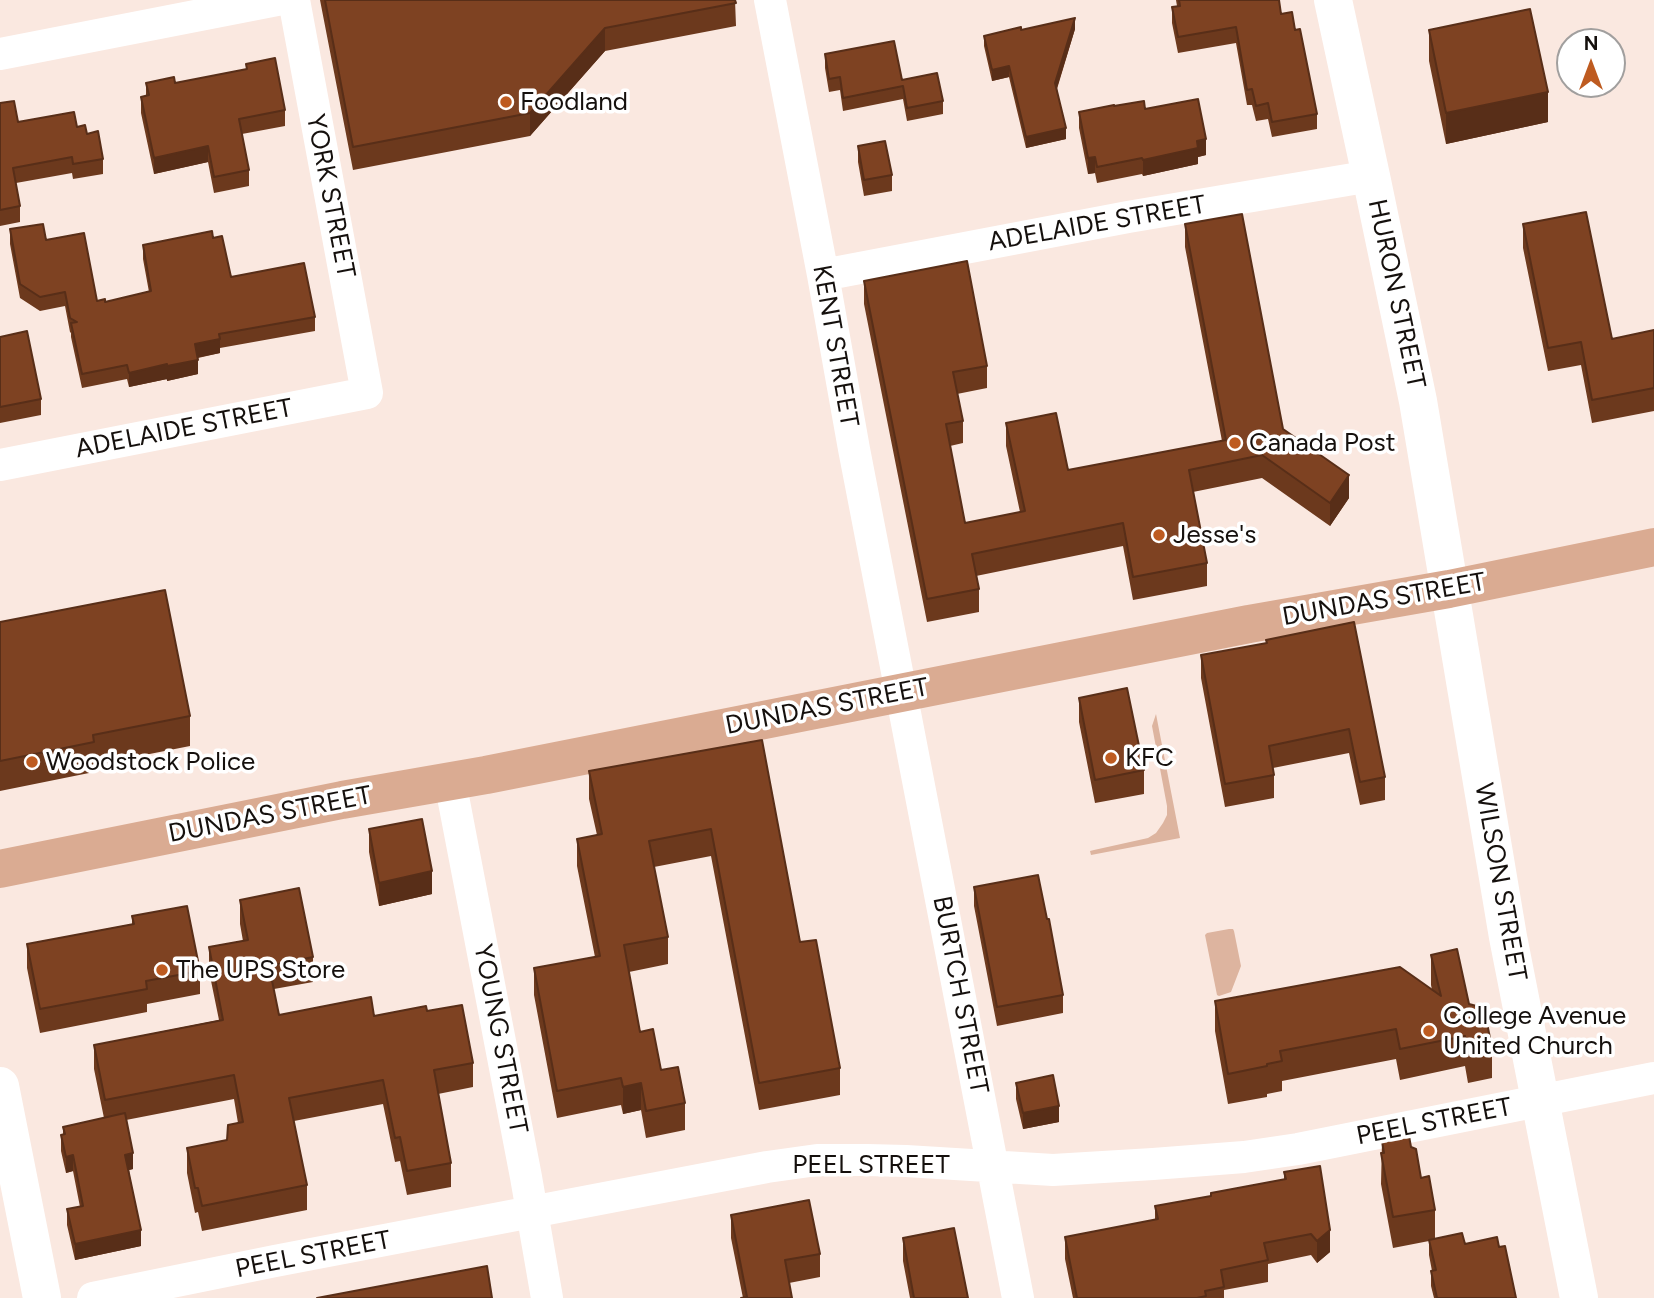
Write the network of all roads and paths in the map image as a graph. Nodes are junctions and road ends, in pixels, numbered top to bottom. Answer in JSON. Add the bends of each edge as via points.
{"nodes":[{"id":1,"x":277,"y":0,"type":"edge"},
{"id":2,"x":293,"y":0,"type":"edge"},
{"id":3,"x":770,"y":0,"type":"edge"},
{"id":4,"x":1333,"y":0,"type":"edge"},
{"id":5,"x":0,"y":54,"type":"edge"},
{"id":6,"x":1371,"y":176,"type":"junction"},
{"id":7,"x":823,"y":275,"type":"junction"},
{"id":8,"x":367,"y":393,"type":"joint"},
{"id":9,"x":0,"y":465,"type":"edge"},
{"id":10,"x":1654,"y":547,"type":"edge"},
{"id":11,"x":1448,"y":589,"type":"junction"},
{"id":12,"x":901,"y":692,"type":"junction"},
{"id":13,"x":450,"y":782,"type":"junction"},
{"id":14,"x":0,"y":869,"type":"edge"},
{"id":15,"x":1654,"y":1078,"type":"edge"},
{"id":16,"x":0,"y":1086,"type":"edge"},
{"id":17,"x":1539,"y":1101,"type":"junction"},
{"id":18,"x":993,"y":1167,"type":"junction"},
{"id":19,"x":533,"y":1212,"type":"junction"},
{"id":20,"x":42,"y":1298,"type":"edge"},
{"id":21,"x":93,"y":1298,"type":"edge"},
{"id":22,"x":547,"y":1298,"type":"edge"},
{"id":23,"x":1018,"y":1298,"type":"edge"},
{"id":24,"x":1579,"y":1298,"type":"edge"}],
"edges":[{"from":1,"to":5,"type":"street"},
{"from":2,"to":8,"type":"street","name":"YORK STREET"},
{"from":3,"to":7,"type":"street","name":"KENT STREET"},
{"from":4,"to":6,"type":"main road","name":"HURON STREET"},
{"from":6,"to":7,"type":"street","name":"ADELAIDE STREET"},
{"from":6,"to":11,"type":"main road","name":"HURON STREET","via":[[1418,401]]},
{"from":7,"to":12,"type":"street","name":"KENT STREET"},
{"from":8,"to":9,"type":"street","name":"ADELAIDE STREET"},
{"from":10,"to":11,"type":"main road","name":"DUNDAS STREET"},
{"from":11,"to":12,"type":"main road","name":"DUNDAS STREET"},
{"from":11,"to":17,"type":"main road","name":"WILSON STREET"},
{"from":12,"to":13,"type":"main road","name":"DUNDAS STREET"},
{"from":12,"to":18,"type":"street","name":"BURTCH STREET"},
{"from":13,"to":14,"type":"main road","name":"DUNDAS STREET"},
{"from":13,"to":19,"type":"street","name":"YOUNG STREET"},
{"from":15,"to":17,"type":"street","name":"PEEL STREET"},
{"from":16,"to":20,"type":"main road"},
{"from":17,"to":18,"type":"street","name":"PEEL STREET","via":[[1244,1157],[1053,1170]]},
{"from":17,"to":24,"type":"main road","name":"WILSON STREET"},
{"from":18,"to":19,"type":"street","name":"PEEL STREET","via":[[817,1160]]},
{"from":18,"to":23,"type":"street","name":"BURTCH STREET"},
{"from":19,"to":21,"type":"street","name":"PEEL STREET"},
{"from":19,"to":22,"type":"street","name":"YOUNG STREET"}]}
